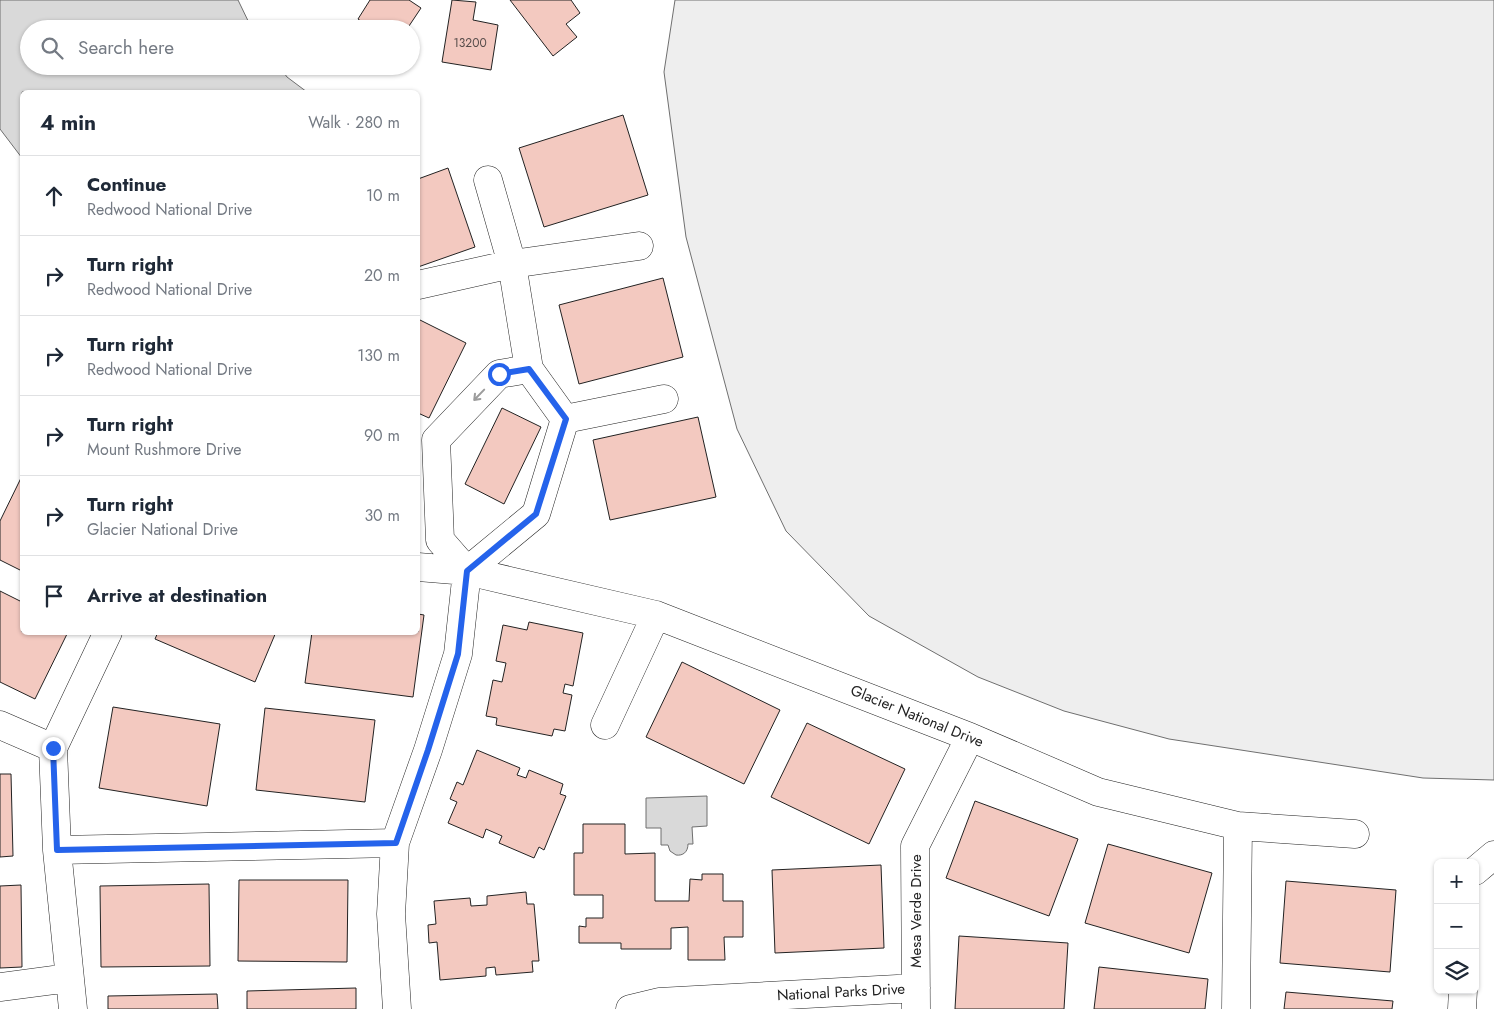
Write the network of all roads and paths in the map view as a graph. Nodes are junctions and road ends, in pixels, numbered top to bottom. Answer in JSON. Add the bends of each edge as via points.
{"nodes":[{"id":1,"x":488,"y":180,"type":"dead end"},
{"id":2,"x":639,"y":246,"type":"dead end"},
{"id":3,"x":512,"y":264,"type":"junction"},
{"id":4,"x":420,"y":285,"type":"edge"},
{"id":5,"x":529,"y":369,"type":"junction"},
{"id":6,"x":664,"y":399,"type":"dead end"},
{"id":7,"x":566,"y":419,"type":"junction"},
{"id":8,"x":427,"y":436,"type":"edge"},
{"id":9,"x":420,"y":567,"type":"edge"},
{"id":10,"x":467,"y":571,"type":"junction"},
{"id":11,"x":656,"y":615,"type":"junction"},
{"id":12,"x":107,"y":635,"type":"edge"},
{"id":13,"x":605,"y":725,"type":"dead end"},
{"id":14,"x":0,"y":726,"type":"edge"},
{"id":15,"x":970,"y":737,"type":"junction"},
{"id":16,"x":53,"y":748,"type":"junction"},
{"id":17,"x":1238,"y":826,"type":"junction"},
{"id":18,"x":1355,"y":834,"type":"dead end"},
{"id":19,"x":396,"y":843,"type":"junction"},
{"id":20,"x":57,"y":850,"type":"junction"},
{"id":21,"x":1494,"y":855,"type":"edge"},
{"id":22,"x":1479,"y":868,"type":"edge"},
{"id":23,"x":69,"y":978,"type":"junction"},
{"id":24,"x":0,"y":986,"type":"edge"},
{"id":25,"x":1462,"y":994,"type":"edge"},
{"id":26,"x":916,"y":999,"type":"edge"},
{"id":27,"x":707,"y":1004,"type":"edge"},
{"id":28,"x":72,"y":1009,"type":"edge"},
{"id":29,"x":397,"y":1009,"type":"edge"},
{"id":30,"x":630,"y":1009,"type":"edge"},
{"id":31,"x":1236,"y":1009,"type":"edge"},
{"id":32,"x":1462,"y":1009,"type":"edge"}],
"edges":[{"from":1,"to":3,"type":"street"},
{"from":2,"to":3,"type":"street"},
{"from":3,"to":4,"type":"street"},
{"from":3,"to":5,"type":"street"},
{"from":5,"to":7,"type":"street"},
{"from":5,"to":8,"type":"street","one_way":true,"via":[[499,374]]},
{"from":6,"to":7,"type":"street"},
{"from":7,"to":10,"type":"street","via":[[536,514]]},
{"from":8,"to":10,"type":"street","via":[[440,540]]},
{"from":9,"to":10,"type":"street","name":"Glacier National Drive"},
{"from":10,"to":11,"type":"street","name":"Glacier National Drive"},
{"from":10,"to":19,"type":"street","via":[[458,654]]},
{"from":11,"to":13,"type":"street"},
{"from":11,"to":15,"type":"street","name":"Glacier National Drive"},
{"from":12,"to":16,"type":"street"},
{"from":14,"to":16,"type":"street"},
{"from":15,"to":17,"type":"street","name":"Glacier National Drive","via":[[1098,792]]},
{"from":15,"to":26,"type":"street","name":"Mesa Verde Drive","via":[[915,846]]},
{"from":16,"to":20,"type":"street"},
{"from":17,"to":18,"type":"street","name":"Glacier National Drive"},
{"from":17,"to":31,"type":"street"},
{"from":19,"to":20,"type":"street"},
{"from":19,"to":29,"type":"street","via":[[391,914]]},
{"from":20,"to":23,"type":"street"},
{"from":21,"to":22,"type":"street"},
{"from":23,"to":24,"type":"street"},
{"from":23,"to":28,"type":"street"},
{"from":25,"to":32,"type":"street"},
{"from":26,"to":27,"type":"street","name":"National Parks Drive"},
{"from":27,"to":30,"type":"street","name":"National Parks Drive","via":[[659,1002]]}]}
